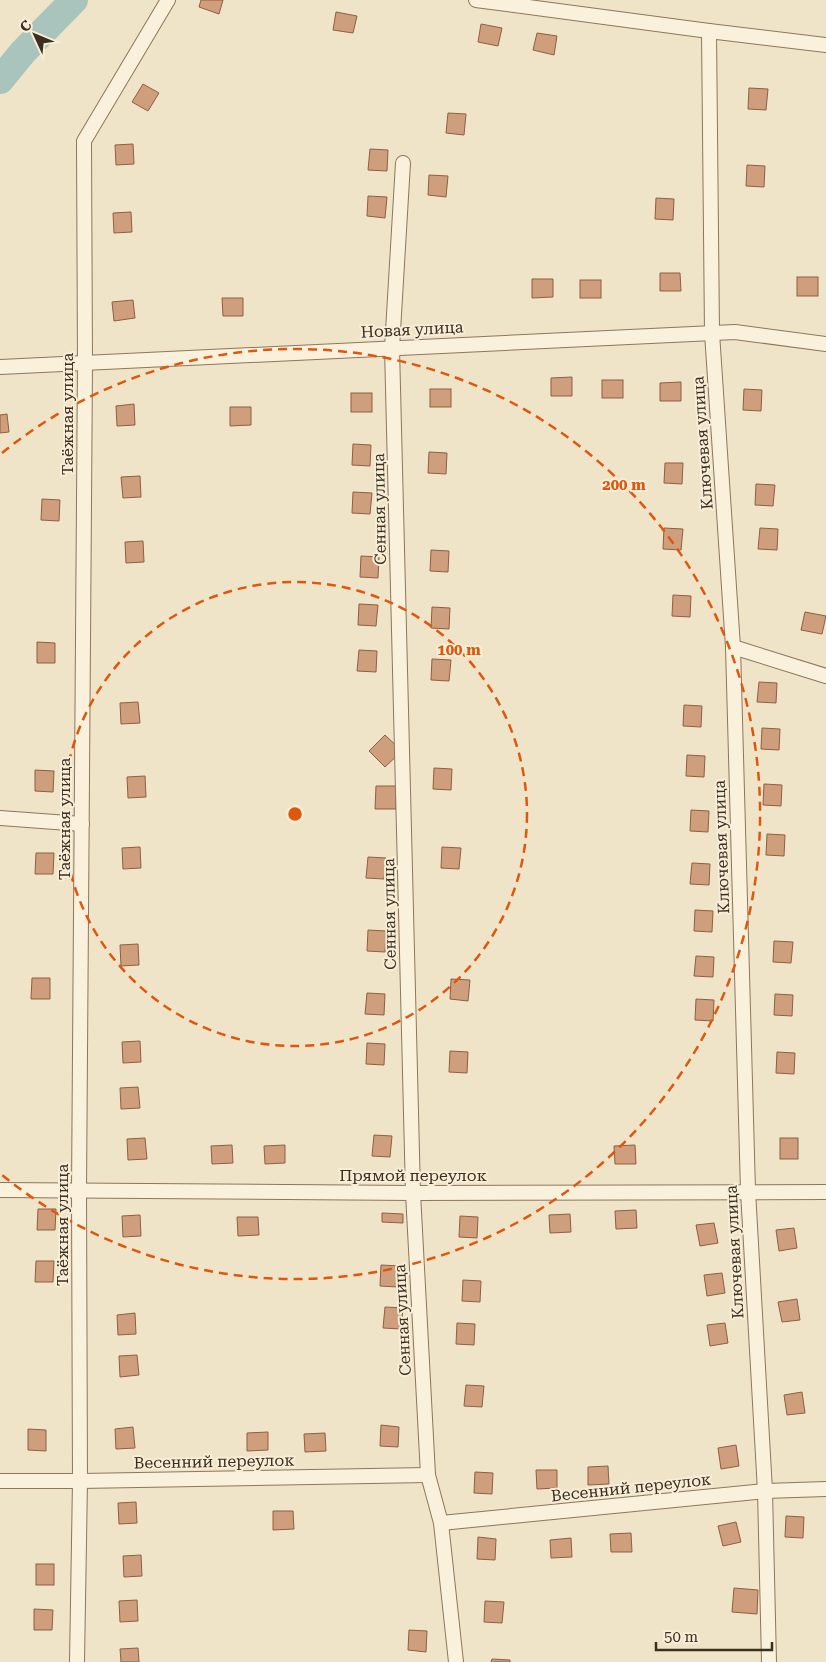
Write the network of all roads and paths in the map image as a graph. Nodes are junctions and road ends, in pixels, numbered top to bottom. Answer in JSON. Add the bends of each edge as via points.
{"nodes":[{"id":1,"x":168,"y":0,"type":"edge"},
{"id":2,"x":476,"y":0,"type":"edge"},
{"id":3,"x":709,"y":31,"type":"junction"},
{"id":4,"x":826,"y":45,"type":"edge"},
{"id":5,"x":403,"y":163,"type":"dead end"},
{"id":6,"x":712,"y":333,"type":"junction"},
{"id":7,"x":826,"y":344,"type":"edge"},
{"id":8,"x":392,"y":348,"type":"junction"},
{"id":9,"x":85,"y":363,"type":"junction"},
{"id":10,"x":0,"y":367,"type":"edge"},
{"id":11,"x":733,"y":646,"type":"junction"},
{"id":12,"x":826,"y":676,"type":"edge"},
{"id":13,"x":0,"y":818,"type":"edge"},
{"id":14,"x":82,"y":824,"type":"junction"},
{"id":15,"x":0,"y":1190,"type":"edge"},
{"id":16,"x":79,"y":1191,"type":"junction"},
{"id":17,"x":748,"y":1191,"type":"junction"},
{"id":18,"x":826,"y":1192,"type":"edge"},
{"id":19,"x":413,"y":1193,"type":"junction"},
{"id":20,"x":428,"y":1475,"type":"junction"},
{"id":21,"x":0,"y":1481,"type":"edge"},
{"id":22,"x":80,"y":1481,"type":"junction"},
{"id":23,"x":826,"y":1489,"type":"edge"},
{"id":24,"x":765,"y":1491,"type":"junction"},
{"id":25,"x":440,"y":1523,"type":"junction"},
{"id":26,"x":77,"y":1662,"type":"edge"},
{"id":27,"x":456,"y":1662,"type":"edge"},
{"id":28,"x":769,"y":1662,"type":"edge"}],
"edges":[{"from":1,"to":9,"type":"street","name":"Таёжная улица","via":[[84,141]]},
{"from":2,"to":3,"type":"street"},
{"from":3,"to":4,"type":"street"},
{"from":3,"to":6,"type":"street","name":"Ключевая улица"},
{"from":5,"to":8,"type":"street","name":"Сенная улица"},
{"from":6,"to":7,"type":"street","name":"Новая улица","via":[[735,332]]},
{"from":6,"to":8,"type":"street","name":"Новая улица"},
{"from":6,"to":11,"type":"street","name":"Ключевая улица"},
{"from":8,"to":9,"type":"street","name":"Новая улица"},
{"from":8,"to":19,"type":"street","name":"Сенная улица"},
{"from":9,"to":10,"type":"street","name":"Новая улица"},
{"from":9,"to":14,"type":"street","name":"Таёжная улица"},
{"from":11,"to":12,"type":"street"},
{"from":11,"to":17,"type":"street","name":"Ключевая улица"},
{"from":13,"to":14,"type":"street"},
{"from":14,"to":16,"type":"street","name":"Таёжная улица"},
{"from":15,"to":16,"type":"street","name":"Прямой переулок"},
{"from":16,"to":19,"type":"street","name":"Прямой переулок"},
{"from":16,"to":22,"type":"street","name":"Таёжная улица"},
{"from":17,"to":18,"type":"street","name":"Прямой переулок"},
{"from":17,"to":19,"type":"street","name":"Прямой переулок"},
{"from":17,"to":24,"type":"street","name":"Ключевая улица"},
{"from":19,"to":20,"type":"street","name":"Сенная улица"},
{"from":20,"to":22,"type":"street","name":"Весенний переулок"},
{"from":20,"to":25,"type":"street","name":"Сенная улица"},
{"from":21,"to":22,"type":"street","name":"Весенний переулок"},
{"from":22,"to":26,"type":"street","name":"Таёжная улица"},
{"from":23,"to":24,"type":"street","name":"Весенний переулок"},
{"from":24,"to":25,"type":"street","name":"Весенний переулок"},
{"from":24,"to":28,"type":"street","name":"Ключевая улица"},
{"from":25,"to":27,"type":"street","name":"Сенная улица"}]}
